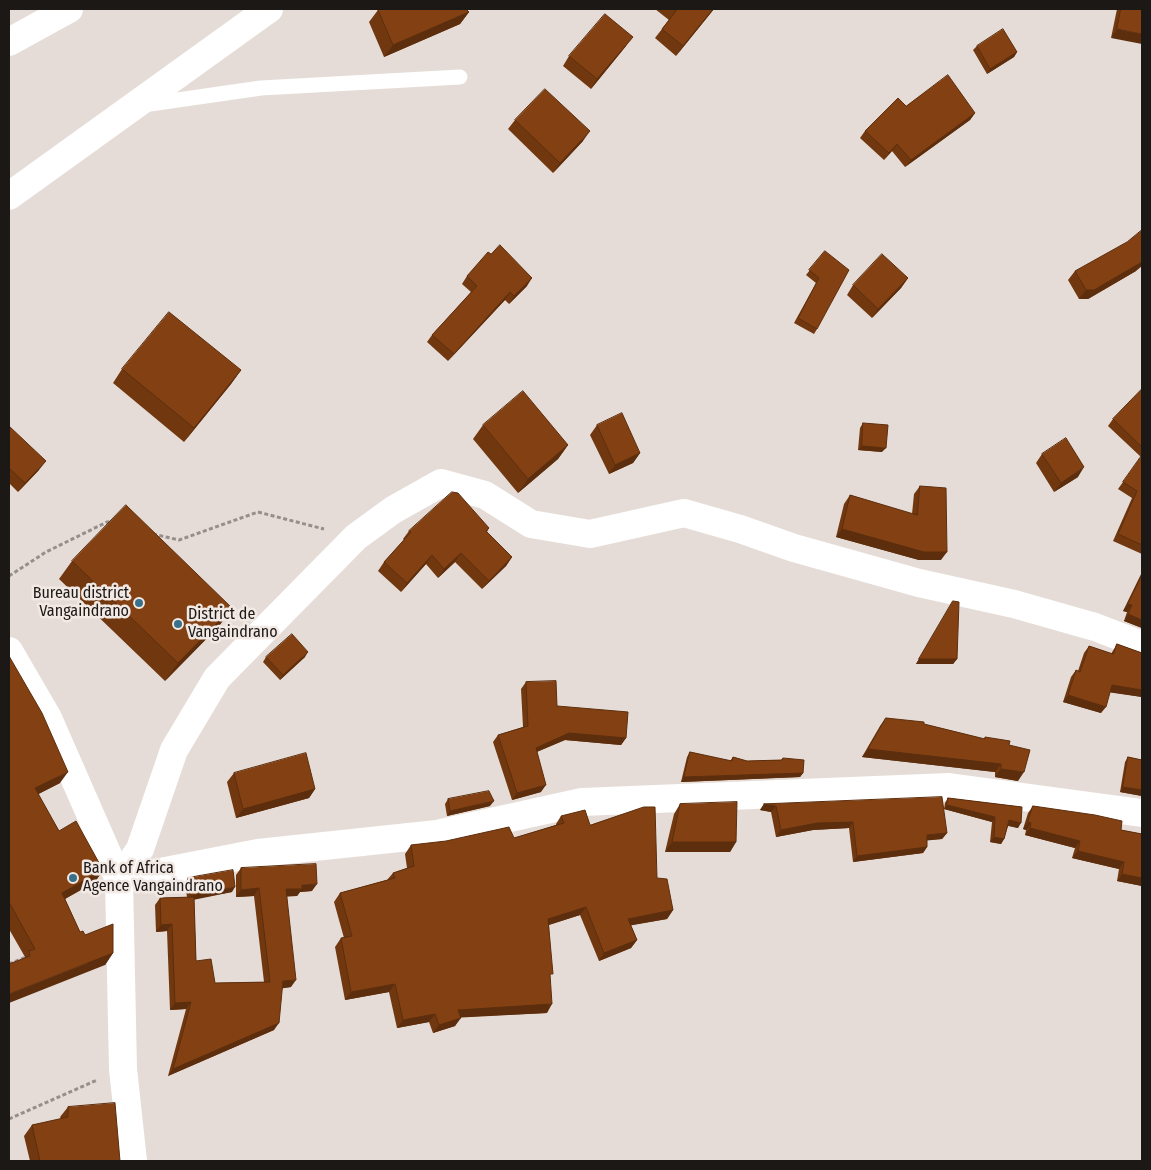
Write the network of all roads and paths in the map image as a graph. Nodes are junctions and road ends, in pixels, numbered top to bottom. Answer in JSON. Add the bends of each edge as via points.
{"nodes":[{"id":1,"x":69,"y":9,"type":"edge"},
{"id":2,"x":269,"y":9,"type":"edge"},
{"id":3,"x":9,"y":42,"type":"edge"},
{"id":4,"x":460,"y":77,"type":"dead end"},
{"id":5,"x":132,"y":107,"type":"junction"},
{"id":6,"x":9,"y":196,"type":"edge"},
{"id":7,"x":122,"y":521,"type":"edge"},
{"id":8,"x":148,"y":532,"type":"edge"},
{"id":9,"x":356,"y":537,"type":"junction"},
{"id":10,"x":9,"y":576,"type":"edge"},
{"id":11,"x":1142,"y":645,"type":"edge"},
{"id":12,"x":9,"y":650,"type":"edge"},
{"id":13,"x":1142,"y":813,"type":"edge"},
{"id":14,"x":119,"y":880,"type":"junction"},
{"id":15,"x":34,"y":954,"type":"edge"},
{"id":16,"x":9,"y":964,"type":"edge"},
{"id":17,"x":123,"y":1069,"type":"junction"},
{"id":18,"x":9,"y":1120,"type":"edge"},
{"id":19,"x":133,"y":1161,"type":"edge"}],
"edges":[{"from":1,"to":3,"type":"street"},
{"from":2,"to":5,"type":"street"},
{"from":4,"to":5,"type":"lane","via":[[261,88]]},
{"from":5,"to":6,"type":"street"},
{"from":7,"to":10,"type":"path","via":[[107,522],[46,552]]},
{"from":8,"to":9,"type":"path","via":[[179,540],[258,512]]},
{"from":9,"to":11,"type":"street","via":[[393,510],[441,483],[484,495],[531,524],[590,534],[684,513],[919,583],[1086,624]]},
{"from":9,"to":14,"type":"street","via":[[217,678],[174,750],[140,849]]},
{"from":12,"to":14,"type":"street","via":[[48,718]]},
{"from":13,"to":14,"type":"street","via":[[949,787],[582,802],[437,834],[258,853]]},
{"from":14,"to":17,"type":"street"},
{"from":15,"to":16,"type":"path"},
{"from":17,"to":18,"type":"path"},
{"from":17,"to":19,"type":"street"}]}
